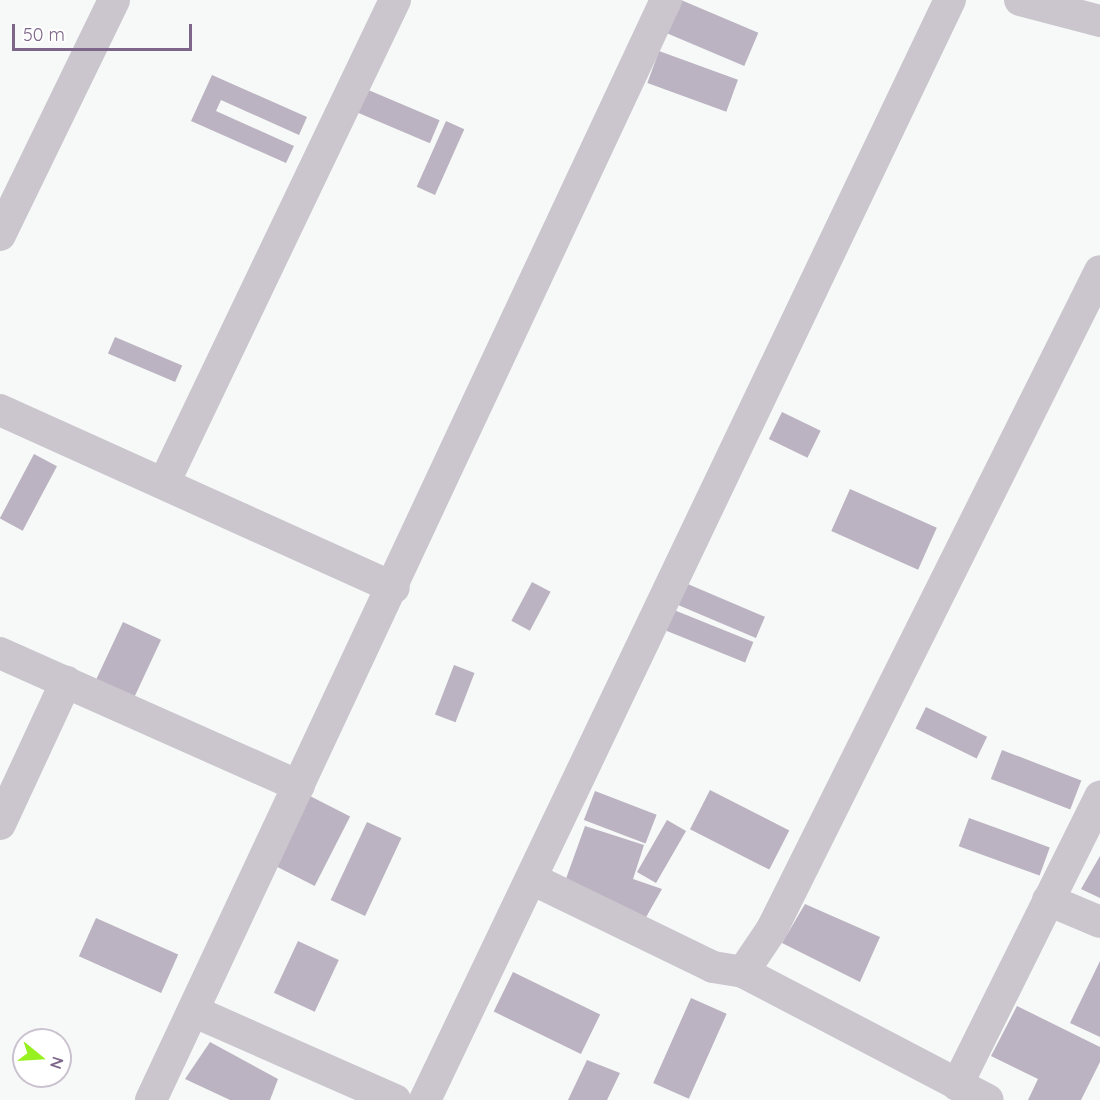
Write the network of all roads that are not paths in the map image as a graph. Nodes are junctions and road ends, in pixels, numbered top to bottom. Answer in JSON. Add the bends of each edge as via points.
{"nodes":[{"id":1,"x":114,"y":0,"type":"edge"},
{"id":2,"x":395,"y":0,"type":"edge"},
{"id":3,"x":666,"y":0,"type":"edge"},
{"id":4,"x":950,"y":0,"type":"edge"},
{"id":5,"x":1020,"y":0,"type":"edge"},
{"id":6,"x":1100,"y":21,"type":"edge"},
{"id":7,"x":0,"y":235,"type":"edge"},
{"id":8,"x":1100,"y":271,"type":"edge"},
{"id":9,"x":0,"y":410,"type":"edge"},
{"id":10,"x":165,"y":481,"type":"junction"},
{"id":11,"x":393,"y":588,"type":"junction"},
{"id":12,"x":0,"y":653,"type":"edge"},
{"id":13,"x":66,"y":682,"type":"junction"},
{"id":14,"x":299,"y":786,"type":"junction"},
{"id":15,"x":1100,"y":797,"type":"edge"},
{"id":16,"x":0,"y":824,"type":"edge"},
{"id":17,"x":532,"y":879,"type":"junction"},
{"id":18,"x":1048,"y":900,"type":"junction"},
{"id":19,"x":1100,"y":922,"type":"edge"},
{"id":20,"x":743,"y":972,"type":"junction"},
{"id":21,"x":193,"y":1011,"type":"junction"},
{"id":22,"x":957,"y":1085,"type":"junction"},
{"id":23,"x":151,"y":1100,"type":"edge"},
{"id":24,"x":395,"y":1100,"type":"edge"},
{"id":25,"x":425,"y":1100,"type":"edge"},
{"id":26,"x":988,"y":1100,"type":"edge"}],
"edges":[{"from":1,"to":7,"type":"street"},
{"from":2,"to":10,"type":"street"},
{"from":3,"to":11,"type":"street"},
{"from":4,"to":17,"type":"street"},
{"from":5,"to":6,"type":"street"},
{"from":8,"to":20,"type":"street","via":[[772,929]]},
{"from":9,"to":10,"type":"street"},
{"from":10,"to":11,"type":"street"},
{"from":11,"to":14,"type":"street"},
{"from":12,"to":13,"type":"street"},
{"from":13,"to":14,"type":"street"},
{"from":13,"to":16,"type":"street"},
{"from":14,"to":21,"type":"street"},
{"from":15,"to":18,"type":"street"},
{"from":17,"to":20,"type":"street","via":[[713,967]]},
{"from":17,"to":25,"type":"street"},
{"from":18,"to":19,"type":"street"},
{"from":18,"to":22,"type":"street"},
{"from":20,"to":22,"type":"street"},
{"from":21,"to":23,"type":"street"},
{"from":21,"to":24,"type":"street"},
{"from":22,"to":26,"type":"street"}]}
